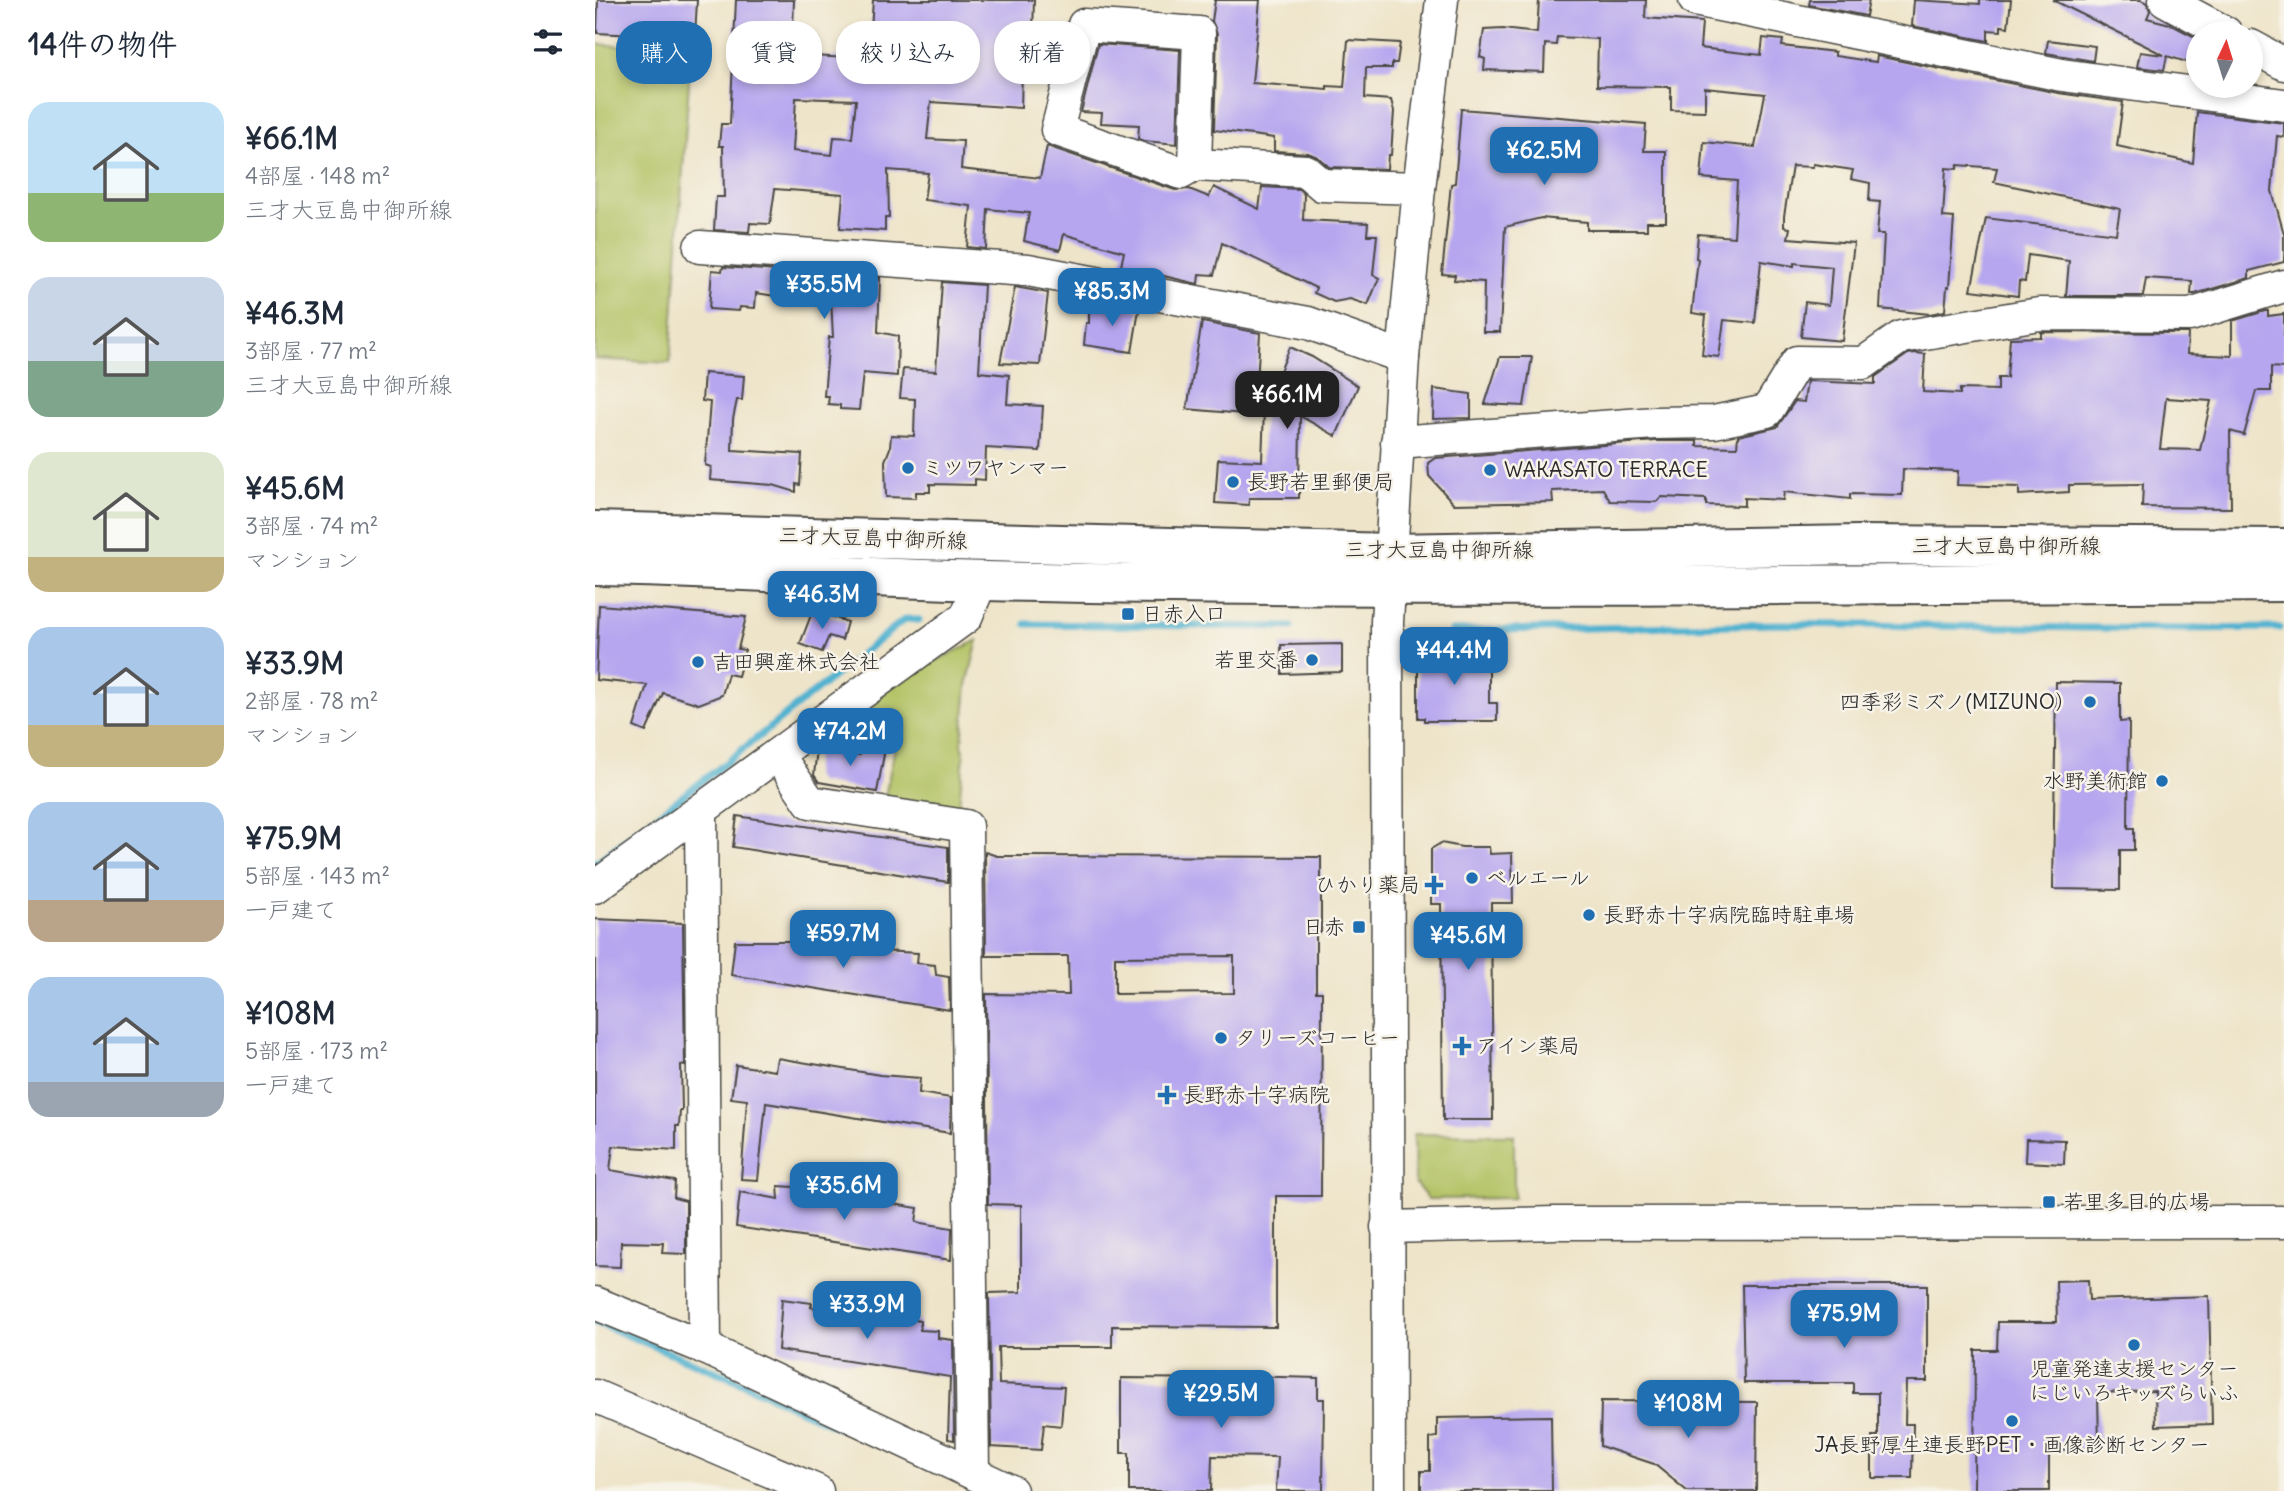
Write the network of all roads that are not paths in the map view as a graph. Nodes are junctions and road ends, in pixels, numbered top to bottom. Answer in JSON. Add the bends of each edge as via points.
{"nodes":[{"id":1,"x":1442,"y":0,"type":"edge"},
{"id":2,"x":1695,"y":0,"type":"edge"},
{"id":3,"x":2165,"y":0,"type":"edge"},
{"id":4,"x":2203,"y":21,"type":"edge"},
{"id":5,"x":2263,"y":53,"type":"edge"},
{"id":6,"x":2284,"y":64,"type":"edge"},
{"id":7,"x":2284,"y":105,"type":"edge"},
{"id":8,"x":1195,"y":165,"type":"junction"},
{"id":9,"x":1419,"y":188,"type":"junction"},
{"id":10,"x":699,"y":247,"type":"dead end"},
{"id":11,"x":2284,"y":286,"type":"edge"},
{"id":12,"x":1403,"y":357,"type":"junction"},
{"id":13,"x":1397,"y":442,"type":"junction"},
{"id":14,"x":595,"y":531,"type":"edge"},
{"id":15,"x":2284,"y":548,"type":"edge"},
{"id":16,"x":595,"y":566,"type":"edge"},
{"id":17,"x":1389,"y":569,"type":"junction"},
{"id":18,"x":981,"y":581,"type":"junction"},
{"id":19,"x":2284,"y":582,"type":"edge"},
{"id":20,"x":778,"y":755,"type":"junction"},
{"id":21,"x":701,"y":811,"type":"junction"},
{"id":22,"x":595,"y":887,"type":"edge"},
{"id":23,"x":2284,"y":1222,"type":"edge"},
{"id":24,"x":1387,"y":1227,"type":"junction"},
{"id":25,"x":595,"y":1303,"type":"edge"},
{"id":26,"x":705,"y":1348,"type":"junction"},
{"id":27,"x":595,"y":1396,"type":"edge"},
{"id":28,"x":973,"y":1473,"type":"junction"},
{"id":29,"x":817,"y":1491,"type":"edge"},
{"id":30,"x":1011,"y":1491,"type":"edge"},
{"id":31,"x":1389,"y":1491,"type":"edge"}],
"edges":[{"from":1,"to":9,"type":"street"},
{"from":2,"to":7,"type":"street","via":[[2062,75]]},
{"from":3,"to":4,"type":"street"},
{"from":5,"to":6,"type":"street"},
{"from":8,"to":8,"type":"street","via":[[1199,33],[1084,25],[1057,130],[1181,173]]},
{"from":8,"to":9,"type":"street","via":[[1306,171],[1322,185]]},
{"from":9,"to":12,"type":"street"},
{"from":10,"to":12,"type":"street","via":[[1028,270],[1308,323]]},
{"from":11,"to":13,"type":"street","via":[[2190,314],[2039,314],[1901,337],[1864,363],[1797,362],[1767,411],[1748,417]]},
{"from":12,"to":13,"type":"street"},
{"from":13,"to":17,"type":"street"},
{"from":14,"to":17,"type":"main road","name":"三才大豆島中御所線"},
{"from":15,"to":17,"type":"main road","name":"三才大豆島中御所線","via":[[1845,545]]},
{"from":16,"to":18,"type":"main road","name":"三才大豆島中御所線"},
{"from":17,"to":18,"type":"main road","name":"三才大豆島中御所線"},
{"from":17,"to":19,"type":"main road","name":"三才大豆島中御所線"},
{"from":17,"to":24,"type":"street"},
{"from":18,"to":20,"type":"street","via":[[966,617]]},
{"from":20,"to":21,"type":"street"},
{"from":20,"to":28,"type":"street","via":[[810,802],[966,826]]},
{"from":21,"to":22,"type":"street"},
{"from":21,"to":26,"type":"street"},
{"from":23,"to":24,"type":"street"},
{"from":24,"to":31,"type":"street"},
{"from":25,"to":26,"type":"street"},
{"from":26,"to":28,"type":"street"},
{"from":27,"to":29,"type":"street"},
{"from":28,"to":30,"type":"street"}]}
